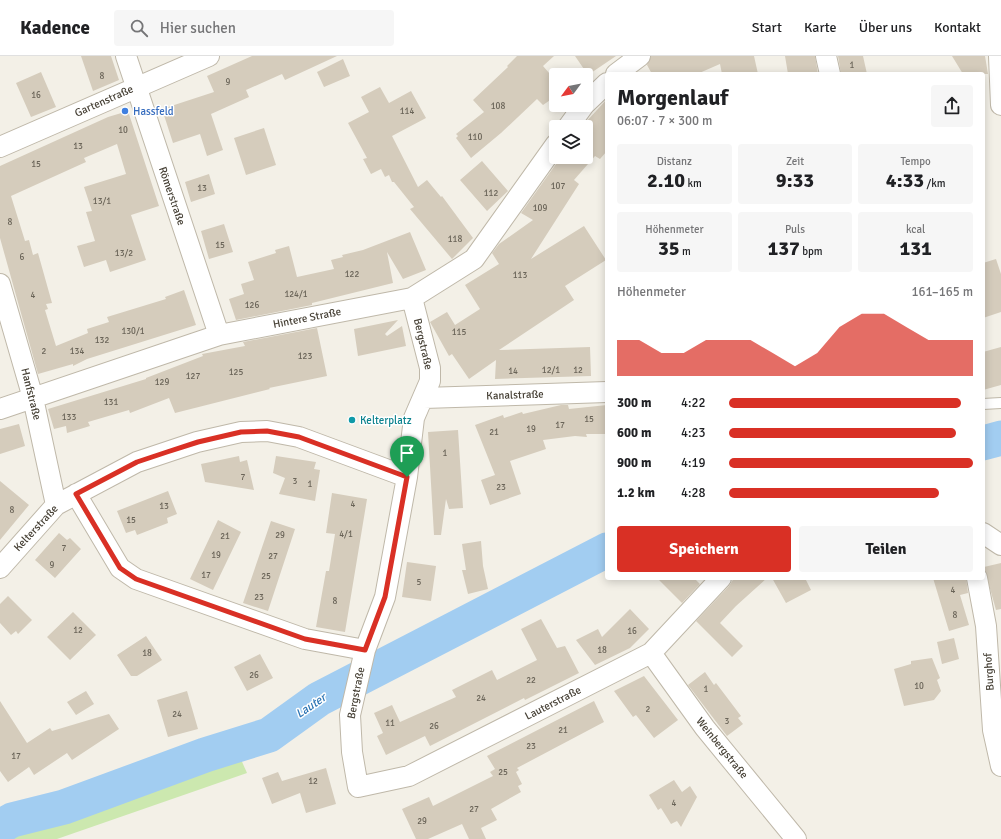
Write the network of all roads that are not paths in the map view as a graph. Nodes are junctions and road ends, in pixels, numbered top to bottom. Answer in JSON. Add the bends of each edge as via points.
{"nodes":[{"id":1,"x":126,"y":56,"type":"edge"},
{"id":2,"x":209,"y":56,"type":"edge"},
{"id":3,"x":640,"y":56,"type":"edge"},
{"id":4,"x":826,"y":56,"type":"edge"},
{"id":5,"x":999,"y":56,"type":"edge"},
{"id":6,"x":619,"y":72,"type":"edge"},
{"id":7,"x":830,"y":72,"type":"edge"},
{"id":8,"x":605,"y":85,"type":"edge"},
{"id":9,"x":136,"y":87,"type":"junction"},
{"id":10,"x":593,"y":96,"type":"edge"},
{"id":11,"x":1001,"y":105,"type":"edge"},
{"id":12,"x":0,"y":147,"type":"edge"},
{"id":13,"x":549,"y":154,"type":"edge"},
{"id":14,"x":0,"y":284,"type":"edge"},
{"id":15,"x":412,"y":298,"type":"junction"},
{"id":16,"x":219,"y":335,"type":"junction"},
{"id":17,"x":605,"y":392,"type":"edge"},
{"id":18,"x":33,"y":398,"type":"junction"},
{"id":19,"x":424,"y":398,"type":"junction"},
{"id":20,"x":1001,"y":403,"type":"edge"},
{"id":21,"x":985,"y":404,"type":"edge"},
{"id":22,"x":0,"y":409,"type":"edge"},
{"id":23,"x":407,"y":477,"type":"junction"},
{"id":24,"x":76,"y":494,"type":"junction"},
{"id":25,"x":56,"y":505,"type":"junction"},
{"id":26,"x":985,"y":534,"type":"edge"},
{"id":27,"x":1001,"y":545,"type":"edge"},
{"id":28,"x":0,"y":568,"type":"edge"},
{"id":29,"x":719,"y":580,"type":"edge"},
{"id":30,"x":977,"y":580,"type":"edge"},
{"id":31,"x":365,"y":650,"type":"junction"},
{"id":32,"x":651,"y":653,"type":"junction"},
{"id":33,"x":1001,"y":766,"type":"edge"},
{"id":34,"x":358,"y":787,"type":"joint"},
{"id":35,"x":796,"y":839,"type":"edge"}],
"edges":[{"from":1,"to":9,"type":"street","name":"Römerstraße"},
{"from":2,"to":9,"type":"street","name":"Gartenstraße"},
{"from":3,"to":6,"type":"street"},
{"from":4,"to":7,"type":"street"},
{"from":5,"to":11,"type":"street"},
{"from":8,"to":10,"type":"street"},
{"from":9,"to":12,"type":"street","name":"Gartenstraße"},
{"from":9,"to":16,"type":"street","name":"Römerstraße"},
{"from":13,"to":15,"type":"street","name":"Hintere Straße","via":[[474,259]]},
{"from":14,"to":18,"type":"street","name":"Hanfstraße"},
{"from":15,"to":16,"type":"street","name":"Hintere Straße"},
{"from":15,"to":19,"type":"street","name":"Bergstraße","via":[[430,368],[430,381]]},
{"from":16,"to":18,"type":"street","name":"Hintere Straße"},
{"from":17,"to":19,"type":"street","name":"Kanalstraße"},
{"from":18,"to":22,"type":"street","name":"Hintere Straße"},
{"from":18,"to":25,"type":"street","name":"Hanfstraße"},
{"from":19,"to":23,"type":"street","name":"Bergstraße","via":[[414,418]]},
{"from":20,"to":21,"type":"lane"},
{"from":23,"to":24,"type":"street","name":"Kelterstraße","via":[[299,437],[267,431],[241,432],[198,442],[137,462]]},
{"from":23,"to":31,"type":"street","name":"Bergstraße","via":[[385,597]]},
{"from":24,"to":25,"type":"street","name":"Kelterstraße"},
{"from":24,"to":31,"type":"street","via":[[120,568],[136,579],[305,639]]},
{"from":25,"to":28,"type":"street","name":"Kelterstraße"},
{"from":26,"to":27,"type":"street"},
{"from":29,"to":32,"type":"street","name":"Lauterstraße"},
{"from":30,"to":33,"type":"street","name":"Burghof","via":[[986,626],[993,730]]},
{"from":31,"to":34,"type":"street","name":"Bergstraße","via":[[350,715],[352,752]]},
{"from":32,"to":34,"type":"street","name":"Lauterstraße","via":[[409,776]]},
{"from":32,"to":35,"type":"street","name":"Weinbergstraße","via":[[705,728]]}]}
